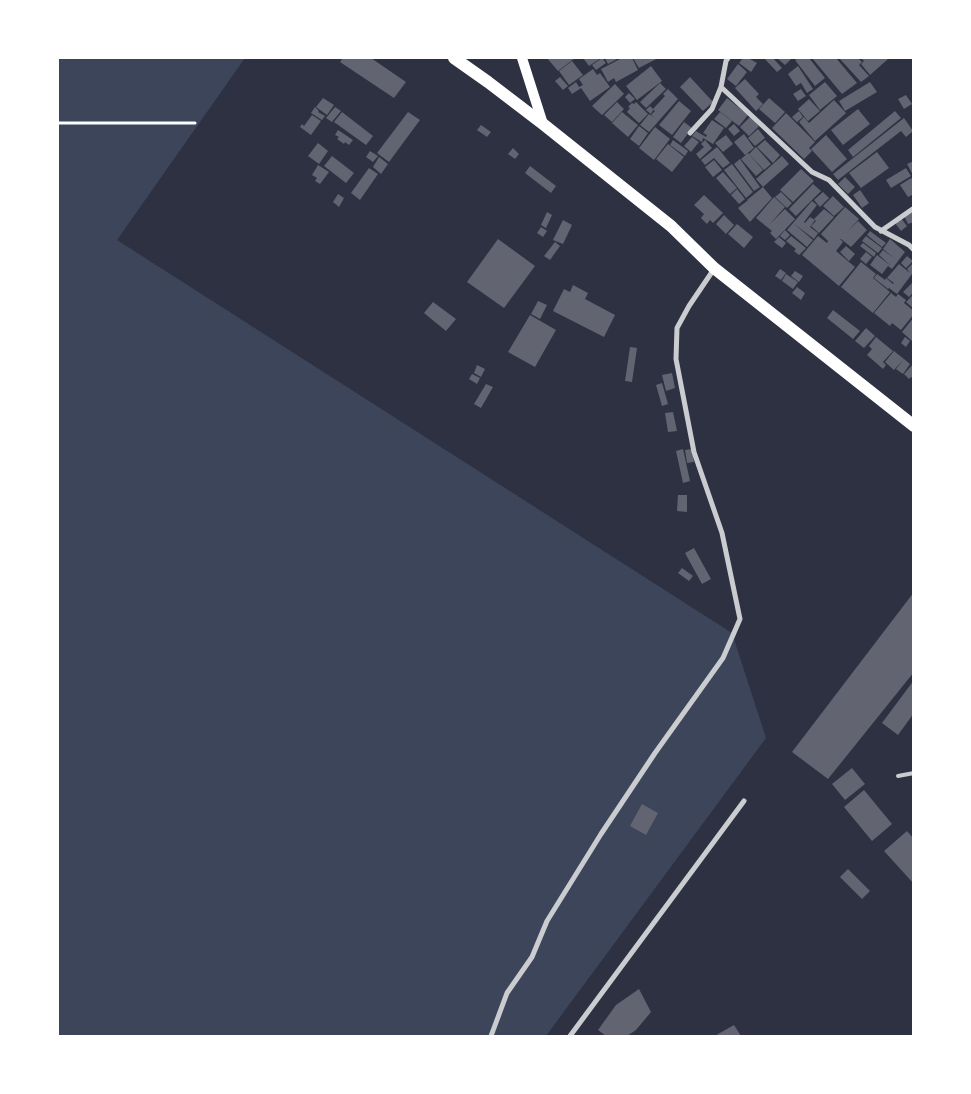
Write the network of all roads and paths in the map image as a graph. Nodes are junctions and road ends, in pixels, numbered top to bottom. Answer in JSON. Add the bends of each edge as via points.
{"nodes":[{"id":1,"x":454,"y":58,"type":"edge"},
{"id":2,"x":522,"y":58,"type":"edge"},
{"id":3,"x":728,"y":58,"type":"edge"},
{"id":4,"x":721,"y":87,"type":"junction"},
{"id":5,"x":58,"y":123,"type":"edge"},
{"id":6,"x":195,"y":123,"type":"dead end"},
{"id":7,"x":543,"y":124,"type":"junction"},
{"id":8,"x":690,"y":134,"type":"dead end"},
{"id":9,"x":914,"y":208,"type":"edge"},
{"id":10,"x":881,"y":231,"type":"junction"},
{"id":11,"x":914,"y":250,"type":"edge"},
{"id":12,"x":714,"y":268,"type":"junction"},
{"id":13,"x":914,"y":426,"type":"edge"},
{"id":14,"x":914,"y":773,"type":"edge"},
{"id":15,"x":898,"y":776,"type":"dead end"},
{"id":16,"x":744,"y":801,"type":"dead end"},
{"id":17,"x":491,"y":1036,"type":"edge"},
{"id":18,"x":570,"y":1036,"type":"edge"}],
"edges":[{"from":1,"to":7,"type":"main road"},
{"from":2,"to":7,"type":"main road"},
{"from":3,"to":4,"type":"street"},
{"from":4,"to":8,"type":"street","via":[[712,109]]},
{"from":4,"to":10,"type":"street","via":[[812,172],[829,180]]},
{"from":5,"to":6,"type":"path"},
{"from":7,"to":12,"type":"main road","via":[[671,226]]},
{"from":9,"to":10,"type":"street"},
{"from":10,"to":11,"type":"street"},
{"from":12,"to":13,"type":"main road"},
{"from":12,"to":17,"type":"street","via":[[677,328],[676,359],[694,452],[722,533],[740,619],[723,658],[600,834],[547,921],[532,957],[507,993]]},
{"from":14,"to":15,"type":"lane"},
{"from":16,"to":18,"type":"street"}]}
